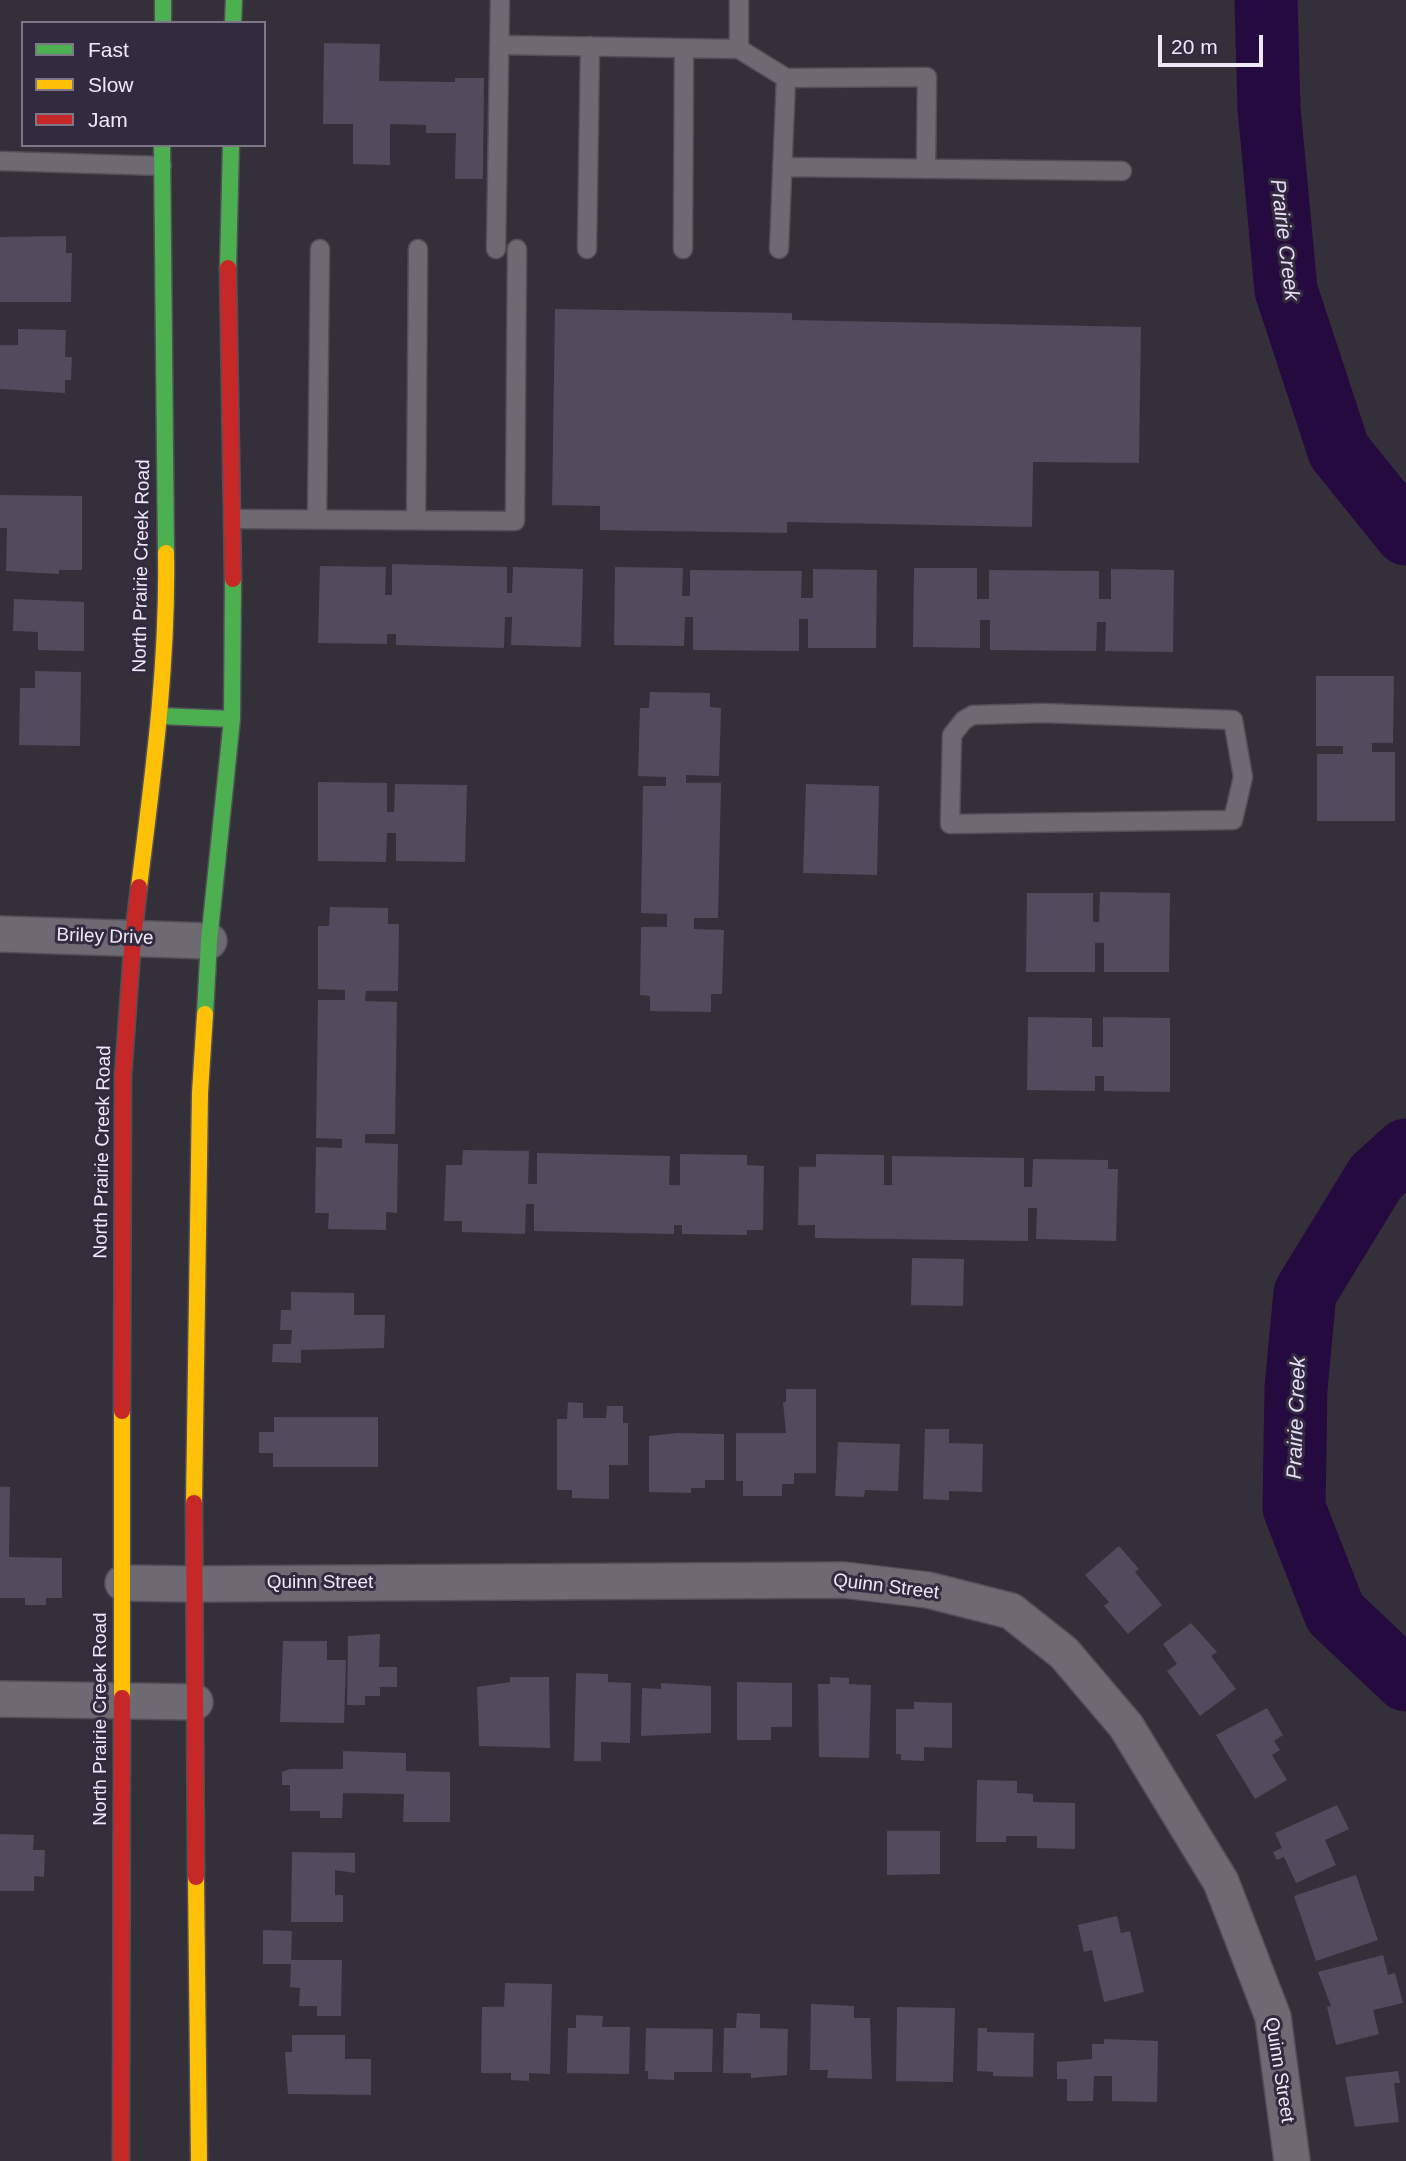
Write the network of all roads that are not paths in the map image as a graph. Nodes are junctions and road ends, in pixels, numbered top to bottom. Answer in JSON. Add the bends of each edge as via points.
{"nodes":[{"id":1,"x":163,"y":0,"type":"edge"},
{"id":2,"x":234,"y":0,"type":"edge"},
{"id":3,"x":500,"y":0,"type":"edge"},
{"id":4,"x":739,"y":0,"type":"edge"},
{"id":5,"x":163,"y":21,"type":"edge"},
{"id":6,"x":233,"y":21,"type":"edge"},
{"id":7,"x":499,"y":45,"type":"junction"},
{"id":8,"x":590,"y":46,"type":"junction"},
{"id":9,"x":684,"y":48,"type":"junction"},
{"id":10,"x":739,"y":49,"type":"junction"},
{"id":11,"x":786,"y":78,"type":"junction"},
{"id":12,"x":162,"y":147,"type":"edge"},
{"id":13,"x":230,"y":147,"type":"edge"},
{"id":14,"x":0,"y":161,"type":"edge"},
{"id":15,"x":162,"y":166,"type":"junction"},
{"id":16,"x":782,"y":167,"type":"junction"},
{"id":17,"x":926,"y":169,"type":"junction"},
{"id":18,"x":1122,"y":171,"type":"dead end"},
{"id":19,"x":320,"y":249,"type":"dead end"},
{"id":20,"x":418,"y":249,"type":"dead end"},
{"id":21,"x":496,"y":249,"type":"dead end"},
{"id":22,"x":517,"y":249,"type":"dead end"},
{"id":23,"x":587,"y":249,"type":"dead end"},
{"id":24,"x":683,"y":249,"type":"dead end"},
{"id":25,"x":779,"y":249,"type":"dead end"},
{"id":26,"x":234,"y":519,"type":"junction"},
{"id":27,"x":317,"y":519,"type":"junction"},
{"id":28,"x":416,"y":520,"type":"junction"},
{"id":29,"x":160,"y":716,"type":"junction"},
{"id":30,"x":232,"y":719,"type":"junction"},
{"id":31,"x":950,"y":824,"type":"joint"},
{"id":32,"x":0,"y":934,"type":"edge"},
{"id":33,"x":133,"y":938,"type":"junction"},
{"id":34,"x":209,"y":941,"type":"junction"},
{"id":35,"x":123,"y":1583,"type":"junction"},
{"id":36,"x":193,"y":1584,"type":"junction"},
{"id":37,"x":0,"y":1699,"type":"edge"},
{"id":38,"x":123,"y":1700,"type":"junction"},
{"id":39,"x":195,"y":1702,"type":"junction"},
{"id":40,"x":121,"y":2161,"type":"edge"},
{"id":41,"x":198,"y":2161,"type":"edge"},
{"id":42,"x":1292,"y":2161,"type":"edge"}],
"edges":[{"from":1,"to":5,"type":"main road"},
{"from":2,"to":6,"type":"main road"},
{"from":3,"to":7,"type":"lane"},
{"from":4,"to":10,"type":"lane"},
{"from":7,"to":8,"type":"lane"},
{"from":7,"to":21,"type":"lane"},
{"from":8,"to":9,"type":"lane"},
{"from":8,"to":23,"type":"lane"},
{"from":9,"to":10,"type":"lane"},
{"from":9,"to":24,"type":"lane"},
{"from":10,"to":11,"type":"lane"},
{"from":11,"to":16,"type":"lane"},
{"from":11,"to":17,"type":"lane","via":[[927,77]]},
{"from":12,"to":15,"type":"main road","name":"North Prairie Creek Road"},
{"from":13,"to":26,"type":"main road"},
{"from":14,"to":15,"type":"lane"},
{"from":15,"to":29,"type":"main road","name":"North Prairie Creek Road","via":[[167,617]]},
{"from":16,"to":17,"type":"lane"},
{"from":16,"to":25,"type":"lane"},
{"from":17,"to":18,"type":"lane"},
{"from":19,"to":27,"type":"lane"},
{"from":20,"to":28,"type":"lane"},
{"from":22,"to":28,"type":"lane","via":[[515,521]]},
{"from":26,"to":27,"type":"lane"},
{"from":26,"to":30,"type":"main road"},
{"from":27,"to":28,"type":"lane"},
{"from":29,"to":30,"type":"main road"},
{"from":29,"to":33,"type":"main road","name":"North Prairie Creek Road"},
{"from":30,"to":34,"type":"main road"},
{"from":31,"to":31,"type":"lane","via":[[952,735],[974,715],[1233,720],[1243,777],[1233,820]]},
{"from":32,"to":33,"type":"street","name":"Briley Drive"},
{"from":33,"to":34,"type":"street","name":"Briley Drive"},
{"from":33,"to":35,"type":"main road","name":"North Prairie Creek Road","via":[[123,1076]]},
{"from":34,"to":36,"type":"main road","via":[[200,1093]]},
{"from":35,"to":36,"type":"street","name":"Quinn Street"},
{"from":35,"to":38,"type":"main road","name":"North Prairie Creek Road"},
{"from":36,"to":39,"type":"main road"},
{"from":36,"to":42,"type":"street","name":"Quinn Street","via":[[844,1580],[928,1590],[1012,1611],[1064,1653],[1126,1726],[1220,1882],[1273,2017]]},
{"from":37,"to":38,"type":"street"},
{"from":38,"to":39,"type":"street"},
{"from":38,"to":40,"type":"main road","name":"North Prairie Creek Road"},
{"from":39,"to":41,"type":"main road"}]}
